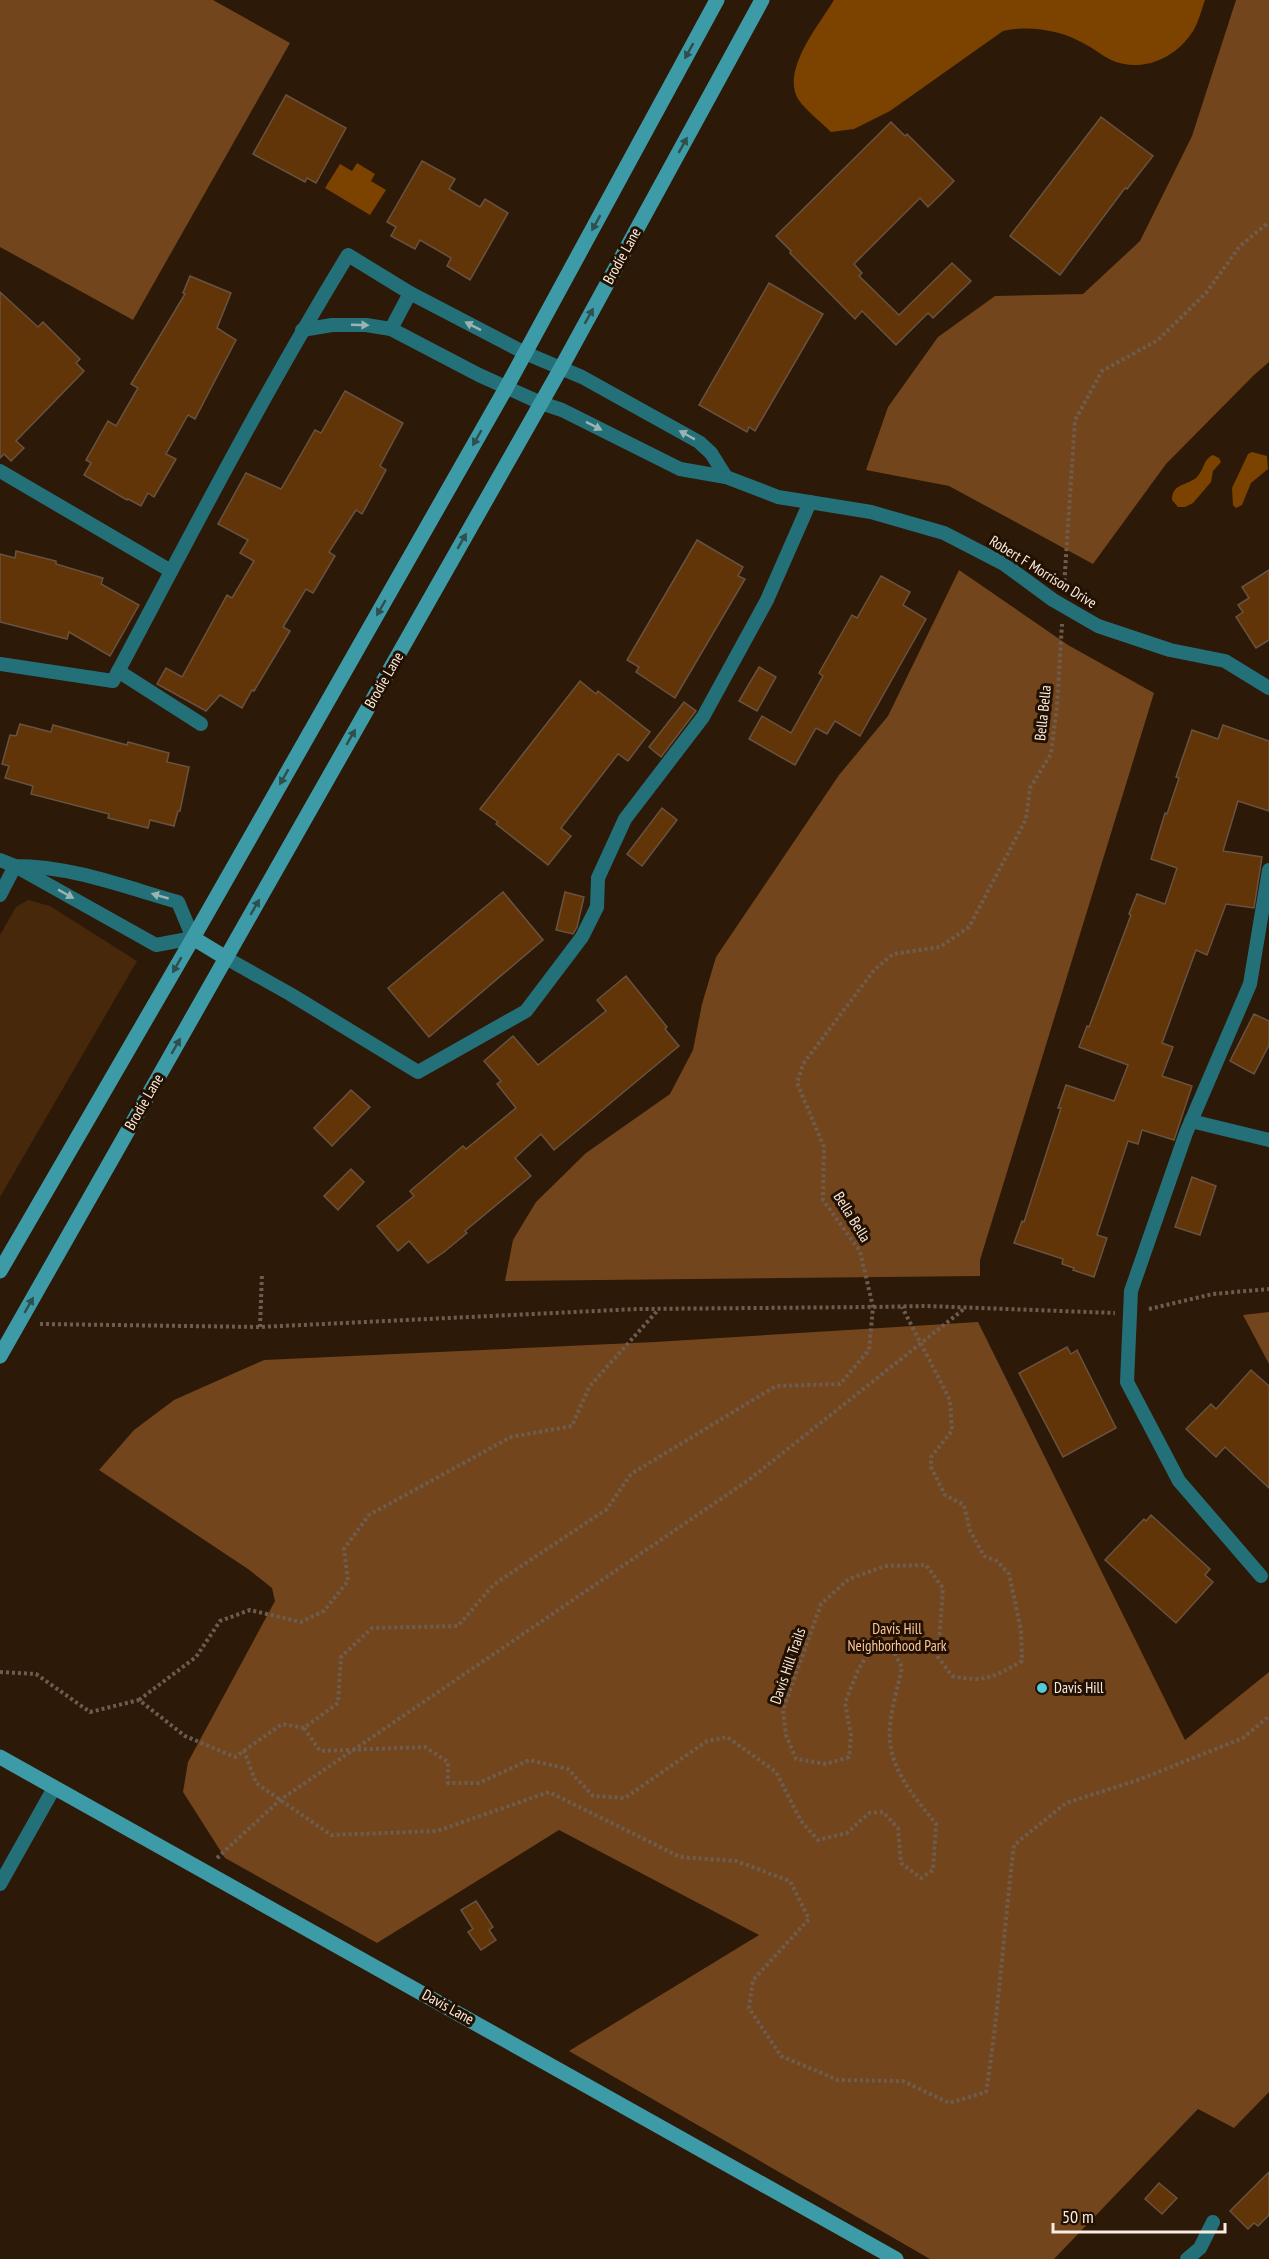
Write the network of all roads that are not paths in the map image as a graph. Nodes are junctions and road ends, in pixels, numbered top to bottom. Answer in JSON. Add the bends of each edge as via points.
{"nodes":[{"id":1,"x":717,"y":0,"type":"edge"},
{"id":2,"x":762,"y":0,"type":"edge"},
{"id":3,"x":410,"y":293,"type":"junction"},
{"id":4,"x":391,"y":329,"type":"junction"},
{"id":5,"x":302,"y":330,"type":"junction"},
{"id":6,"x":525,"y":353,"type":"junction"},
{"id":7,"x":561,"y":368,"type":"junction"},
{"id":8,"x":506,"y":388,"type":"junction"},
{"id":9,"x":541,"y":403,"type":"junction"},
{"id":10,"x":0,"y":471,"type":"edge"},
{"id":11,"x":726,"y":477,"type":"junction"},
{"id":12,"x":810,"y":502,"type":"junction"},
{"id":13,"x":171,"y":571,"type":"junction"},
{"id":14,"x":0,"y":664,"type":"edge"},
{"id":15,"x":118,"y":671,"type":"junction"},
{"id":16,"x":1269,"y":688,"type":"edge"},
{"id":17,"x":201,"y":724,"type":"dead end"},
{"id":18,"x":0,"y":860,"type":"edge"},
{"id":19,"x":15,"y":866,"type":"junction"},
{"id":20,"x":1269,"y":870,"type":"edge"},
{"id":21,"x":0,"y":895,"type":"edge"},
{"id":22,"x":193,"y":938,"type":"junction"},
{"id":23,"x":226,"y":958,"type":"junction"},
{"id":24,"x":1191,"y":1121,"type":"junction"},
{"id":25,"x":1269,"y":1140,"type":"edge"},
{"id":26,"x":0,"y":1271,"type":"edge"},
{"id":27,"x":0,"y":1356,"type":"edge"},
{"id":28,"x":1261,"y":1576,"type":"dead end"},
{"id":29,"x":0,"y":1757,"type":"edge"},
{"id":30,"x":54,"y":1788,"type":"junction"},
{"id":31,"x":0,"y":1884,"type":"edge"},
{"id":32,"x":1213,"y":2222,"type":"dead end"},
{"id":33,"x":896,"y":2259,"type":"edge"},
{"id":34,"x":1187,"y":2259,"type":"edge"}],
"edges":[{"from":1,"to":6,"type":"main road","one_way":true},
{"from":7,"to":2,"type":"main road","name":"Brodie Lane","one_way":true},
{"from":3,"to":4,"type":"lane"},
{"from":3,"to":5,"type":"lane","via":[[348,255]]},
{"from":6,"to":3,"type":"lane","one_way":true},
{"from":5,"to":4,"type":"lane","name":"Robert F Morrison Drive","one_way":true,"via":[[332,325]]},
{"from":4,"to":8,"type":"lane","name":"Robert F Morrison Drive"},
{"from":5,"to":13,"type":"lane"},
{"from":6,"to":7,"type":"lane"},
{"from":6,"to":8,"type":"main road"},
{"from":7,"to":9,"type":"main road","name":"Brodie Lane"},
{"from":11,"to":7,"type":"lane","one_way":true,"via":[[699,442]]},
{"from":8,"to":9,"type":"lane","name":"Robert F Morrison Drive"},
{"from":8,"to":22,"type":"main road","one_way":true},
{"from":9,"to":11,"type":"lane","name":"Robert F Morrison Drive","one_way":true,"via":[[680,469]]},
{"from":23,"to":9,"type":"main road","name":"Brodie Lane","one_way":true},
{"from":10,"to":13,"type":"lane"},
{"from":11,"to":12,"type":"lane","name":"Robert F Morrison Drive","via":[[778,496]]},
{"from":12,"to":16,"type":"lane","name":"Robert F Morrison Drive","via":[[871,512],[944,533],[1004,564],[1098,626],[1170,650],[1225,661]]},
{"from":12,"to":23,"type":"lane","via":[[767,600],[703,717],[625,819],[598,878],[597,907],[582,936],[526,1011],[418,1072]]},
{"from":13,"to":15,"type":"lane"},
{"from":14,"to":15,"type":"lane","via":[[113,681]]},
{"from":15,"to":17,"type":"lane"},
{"from":18,"to":19,"type":"lane"},
{"from":19,"to":21,"type":"lane"},
{"from":19,"to":22,"type":"lane","one_way":true,"via":[[156,945]]},
{"from":22,"to":19,"type":"lane","one_way":true,"via":[[178,902],[73,872]]},
{"from":20,"to":24,"type":"lane","via":[[1250,984]]},
{"from":22,"to":23,"type":"main road"},
{"from":22,"to":26,"type":"main road","one_way":true},
{"from":27,"to":23,"type":"main road","name":"Brodie Lane","one_way":true},
{"from":24,"to":25,"type":"lane"},
{"from":24,"to":28,"type":"lane","via":[[1131,1291],[1127,1382],[1179,1481]]},
{"from":29,"to":30,"type":"main road","name":"Davis Lane"},
{"from":30,"to":31,"type":"lane"},
{"from":30,"to":33,"type":"main road","name":"Davis Lane"},
{"from":32,"to":34,"type":"lane","via":[[1200,2248]]}]}
